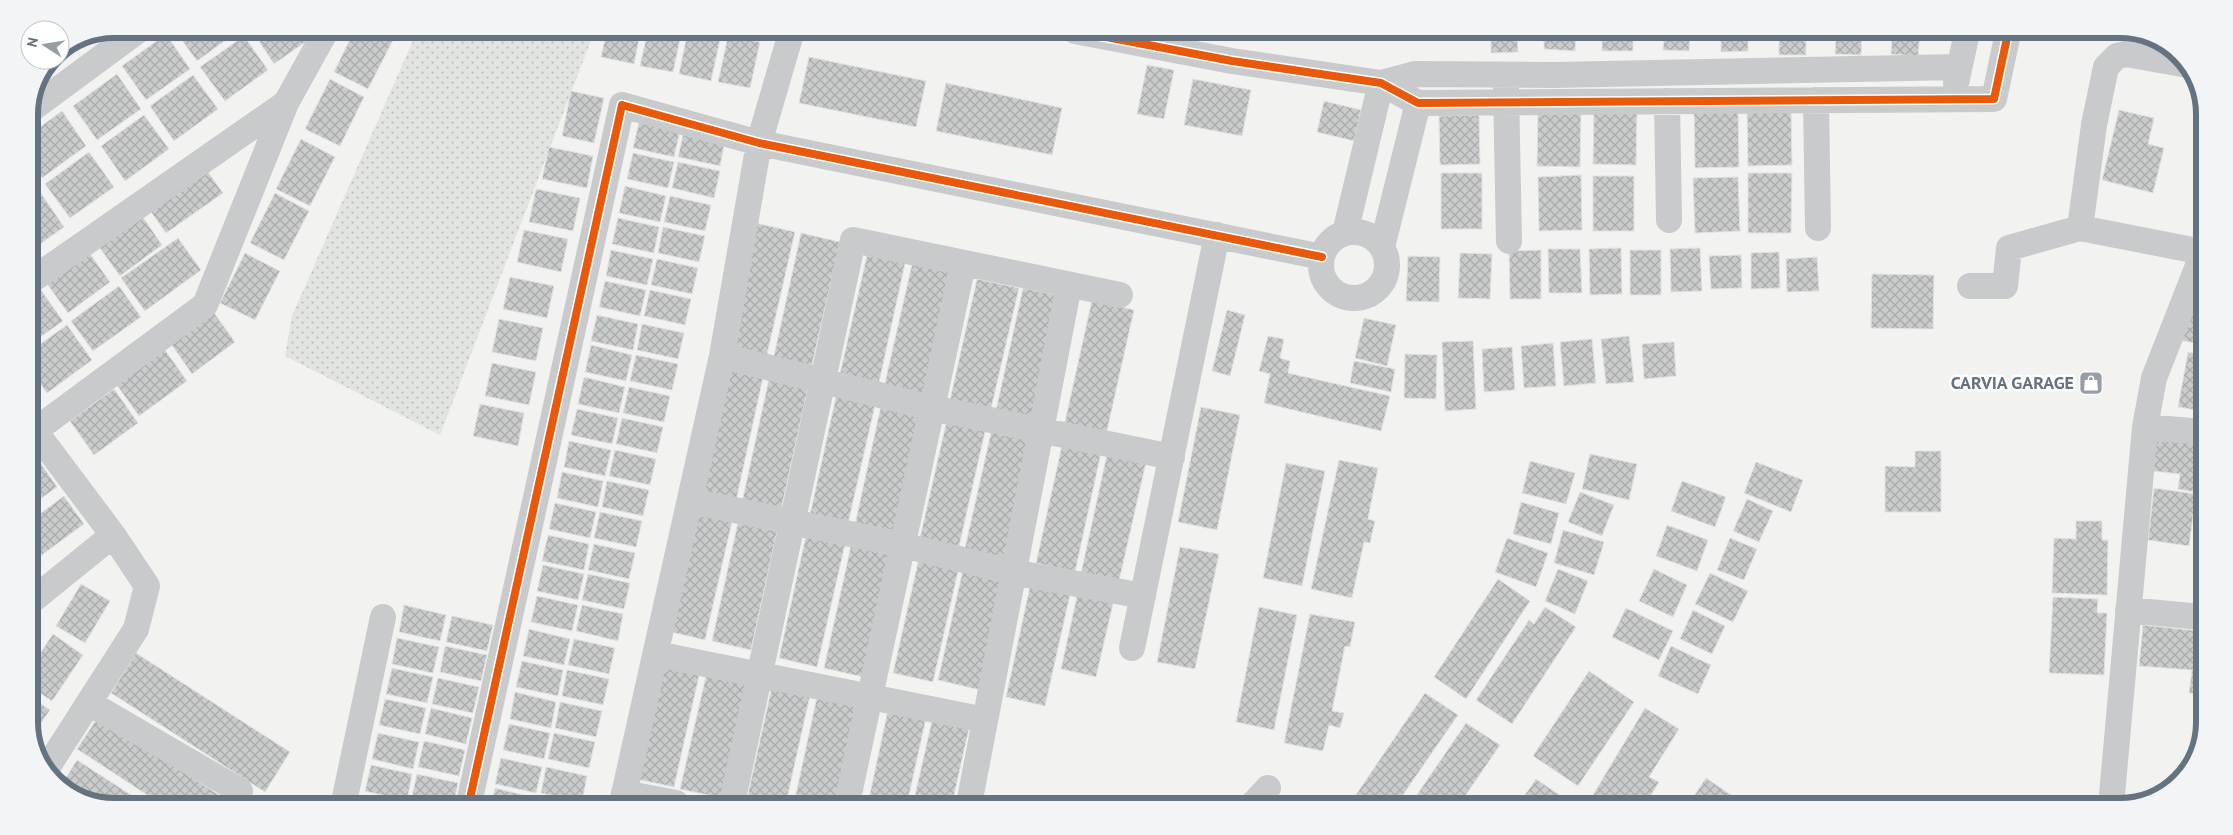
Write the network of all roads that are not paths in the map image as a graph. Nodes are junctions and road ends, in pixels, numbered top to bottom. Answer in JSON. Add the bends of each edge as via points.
{"nodes":[{"id":1,"x":128,"y":38,"type":"edge"},
{"id":2,"x":322,"y":38,"type":"edge"},
{"id":3,"x":790,"y":38,"type":"edge"},
{"id":4,"x":1112,"y":38,"type":"edge"},
{"id":5,"x":1966,"y":38,"type":"edge"},
{"id":6,"x":2007,"y":38,"type":"edge"},
{"id":7,"x":2176,"y":63,"type":"edge"},
{"id":8,"x":1959,"y":67,"type":"junction"},
{"id":9,"x":1505,"y":75,"type":"junction"},
{"id":10,"x":1380,"y":83,"type":"junction"},
{"id":11,"x":1952,"y":99,"type":"junction"},
{"id":12,"x":1816,"y":100,"type":"junction"},
{"id":13,"x":1667,"y":101,"type":"junction"},
{"id":14,"x":286,"y":103,"type":"junction"},
{"id":15,"x":1418,"y":103,"type":"junction"},
{"id":16,"x":39,"y":104,"type":"edge"},
{"id":17,"x":1506,"y":104,"type":"junction"},
{"id":18,"x":758,"y":143,"type":"junction"},
{"id":19,"x":1669,"y":220,"type":"dead end"},
{"id":20,"x":1818,"y":228,"type":"dead end"},
{"id":21,"x":2080,"y":228,"type":"junction"},
{"id":22,"x":1345,"y":233,"type":"junction"},
{"id":23,"x":1217,"y":236,"type":"junction"},
{"id":24,"x":1509,"y":241,"type":"dead end"},
{"id":25,"x":1382,"y":246,"type":"junction"},
{"id":26,"x":2195,"y":251,"type":"edge"},
{"id":27,"x":1322,"y":257,"type":"junction"},
{"id":28,"x":964,"y":264,"type":"junction"},
{"id":29,"x":2195,"y":273,"type":"edge"},
{"id":30,"x":38,"y":276,"type":"edge"},
{"id":31,"x":1069,"y":285,"type":"junction"},
{"id":32,"x":1970,"y":286,"type":"dead end"},
{"id":33,"x":1120,"y":295,"type":"dead end"},
{"id":34,"x":722,"y":356,"type":"junction"},
{"id":35,"x":822,"y":379,"type":"junction"},
{"id":36,"x":932,"y":408,"type":"junction"},
{"id":37,"x":38,"y":425,"type":"edge"},
{"id":38,"x":2145,"y":427,"type":"junction"},
{"id":39,"x":1041,"y":430,"type":"junction"},
{"id":40,"x":2196,"y":431,"type":"edge"},
{"id":41,"x":38,"y":439,"type":"edge"},
{"id":42,"x":1172,"y":457,"type":"junction"},
{"id":43,"x":691,"y":501,"type":"junction"},
{"id":44,"x":792,"y":521,"type":"junction"},
{"id":45,"x":113,"y":536,"type":"junction"},
{"id":46,"x":903,"y":544,"type":"junction"},
{"id":47,"x":1012,"y":572,"type":"junction"},
{"id":48,"x":38,"y":596,"type":"edge"},
{"id":49,"x":1143,"y":596,"type":"junction"},
{"id":50,"x":2128,"y":610,"type":"junction"},
{"id":51,"x":383,"y":617,"type":"dead end"},
{"id":52,"x":2196,"y":617,"type":"edge"},
{"id":53,"x":1132,"y":648,"type":"dead end"},
{"id":54,"x":656,"y":654,"type":"junction"},
{"id":55,"x":759,"y":675,"type":"junction"},
{"id":56,"x":870,"y":697,"type":"junction"},
{"id":57,"x":89,"y":703,"type":"junction"},
{"id":58,"x":985,"y":720,"type":"junction"},
{"id":59,"x":50,"y":764,"type":"edge"},
{"id":60,"x":240,"y":791,"type":"dead end"},
{"id":61,"x":345,"y":798,"type":"edge"},
{"id":62,"x":470,"y":798,"type":"edge"},
{"id":63,"x":623,"y":798,"type":"edge"},
{"id":64,"x":733,"y":798,"type":"edge"},
{"id":65,"x":848,"y":798,"type":"edge"},
{"id":66,"x":970,"y":798,"type":"edge"},
{"id":67,"x":2112,"y":798,"type":"edge"}],
"edges":[{"from":1,"to":16,"type":"street"},
{"from":2,"to":14,"type":"street"},
{"from":3,"to":18,"type":"street"},
{"from":4,"to":10,"type":"street","via":[[1232,61]]},
{"from":5,"to":8,"type":"street"},
{"from":6,"to":11,"type":"street","via":[[1994,99]]},
{"from":7,"to":21,"type":"street","via":[[2126,54],[2117,56],[2106,67],[2094,125]]},
{"from":8,"to":9,"type":"street"},
{"from":8,"to":11,"type":"street"},
{"from":9,"to":10,"type":"street","via":[[1415,74]]},
{"from":9,"to":17,"type":"street"},
{"from":10,"to":15,"type":"street"},
{"from":10,"to":22,"type":"street"},
{"from":11,"to":12,"type":"street"},
{"from":12,"to":13,"type":"street"},
{"from":12,"to":20,"type":"street"},
{"from":13,"to":17,"type":"street"},
{"from":13,"to":19,"type":"street"},
{"from":14,"to":30,"type":"street"},
{"from":14,"to":37,"type":"street","via":[[205,305]]},
{"from":15,"to":17,"type":"street"},
{"from":15,"to":25,"type":"street"},
{"from":17,"to":24,"type":"street"},
{"from":18,"to":23,"type":"street"},
{"from":18,"to":34,"type":"street"},
{"from":18,"to":62,"type":"street","via":[[622,105]]},
{"from":21,"to":26,"type":"street"},
{"from":21,"to":32,"type":"street","via":[[2009,248],[2005,286]]},
{"from":22,"to":25,"type":"street","via":[[1356,231],[1366,234]]},
{"from":22,"to":27,"type":"street","via":[[1328,245]]},
{"from":23,"to":27,"type":"street"},
{"from":23,"to":42,"type":"street"},
{"from":25,"to":27,"type":"street","via":[[1387,261],[1386,277],[1377,290],[1363,298],[1353,299],[1334,292],[1323,275]]},
{"from":28,"to":31,"type":"street"},
{"from":28,"to":35,"type":"street","via":[[853,240]]},
{"from":28,"to":36,"type":"street"},
{"from":29,"to":38,"type":"street","via":[[2154,378]]},
{"from":31,"to":33,"type":"street"},
{"from":31,"to":39,"type":"street"},
{"from":34,"to":35,"type":"street"},
{"from":34,"to":43,"type":"street"},
{"from":35,"to":36,"type":"street"},
{"from":35,"to":44,"type":"street"},
{"from":36,"to":39,"type":"street"},
{"from":36,"to":46,"type":"street"},
{"from":38,"to":40,"type":"street"},
{"from":38,"to":50,"type":"street"},
{"from":39,"to":42,"type":"street"},
{"from":39,"to":47,"type":"street"},
{"from":41,"to":45,"type":"street"},
{"from":42,"to":49,"type":"street"},
{"from":43,"to":44,"type":"street"},
{"from":43,"to":54,"type":"street"},
{"from":44,"to":46,"type":"street"},
{"from":44,"to":55,"type":"street"},
{"from":45,"to":48,"type":"street"},
{"from":45,"to":57,"type":"street","via":[[147,586],[136,629]]},
{"from":46,"to":47,"type":"street"},
{"from":46,"to":56,"type":"street"},
{"from":47,"to":49,"type":"street"},
{"from":47,"to":58,"type":"street"},
{"from":49,"to":53,"type":"street"},
{"from":50,"to":52,"type":"street"},
{"from":50,"to":67,"type":"street"},
{"from":51,"to":61,"type":"street"},
{"from":54,"to":55,"type":"street"},
{"from":54,"to":63,"type":"street"},
{"from":55,"to":56,"type":"street"},
{"from":55,"to":64,"type":"street"},
{"from":56,"to":58,"type":"street"},
{"from":56,"to":65,"type":"street"},
{"from":57,"to":59,"type":"street"},
{"from":57,"to":60,"type":"street"},
{"from":58,"to":66,"type":"street"}]}
